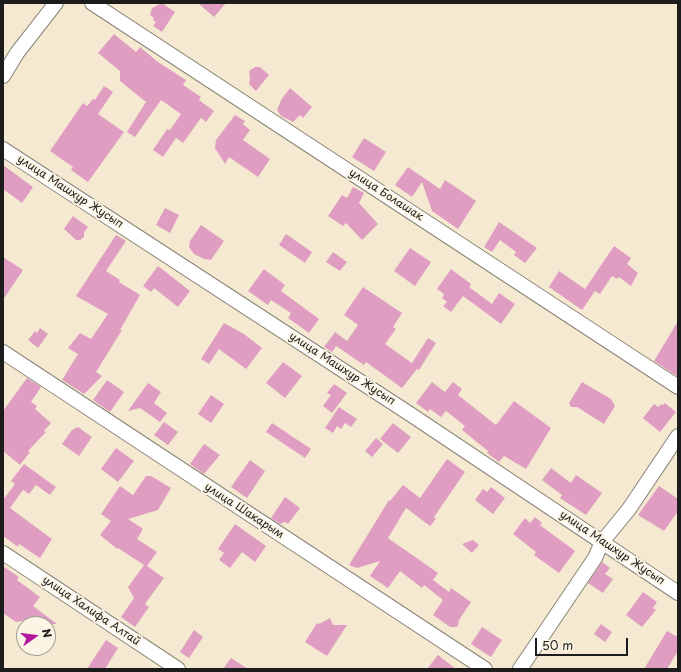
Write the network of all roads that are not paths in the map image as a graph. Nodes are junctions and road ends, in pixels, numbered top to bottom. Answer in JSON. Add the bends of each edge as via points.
{"nodes":[{"id":1,"x":56,"y":3,"type":"edge"},
{"id":2,"x":92,"y":3,"type":"edge"},
{"id":3,"x":3,"y":76,"type":"edge"},
{"id":4,"x":3,"y":149,"type":"edge"},
{"id":5,"x":3,"y":352,"type":"edge"},
{"id":6,"x":678,"y":387,"type":"edge"},
{"id":7,"x":678,"y":436,"type":"edge"},
{"id":8,"x":602,"y":542,"type":"junction"},
{"id":9,"x":3,"y":553,"type":"edge"},
{"id":10,"x":678,"y":593,"type":"edge"},
{"id":11,"x":178,"y":669,"type":"edge"},
{"id":12,"x":486,"y":669,"type":"edge"},
{"id":13,"x":520,"y":669,"type":"edge"}],
"edges":[{"from":1,"to":3,"type":"street","via":[[17,53]]},
{"from":2,"to":6,"type":"street","name":"улица Болашак"},
{"from":4,"to":8,"type":"street","name":"улица Машхур Жусып"},
{"from":5,"to":12,"type":"street","name":"улица Шакарым"},
{"from":7,"to":8,"type":"street","via":[[637,497]]},
{"from":8,"to":10,"type":"street","name":"улица Машхур Жусып"},
{"from":8,"to":13,"type":"street","via":[[595,558]]},
{"from":9,"to":11,"type":"street","name":"улица Халифа Алтай"}]}
